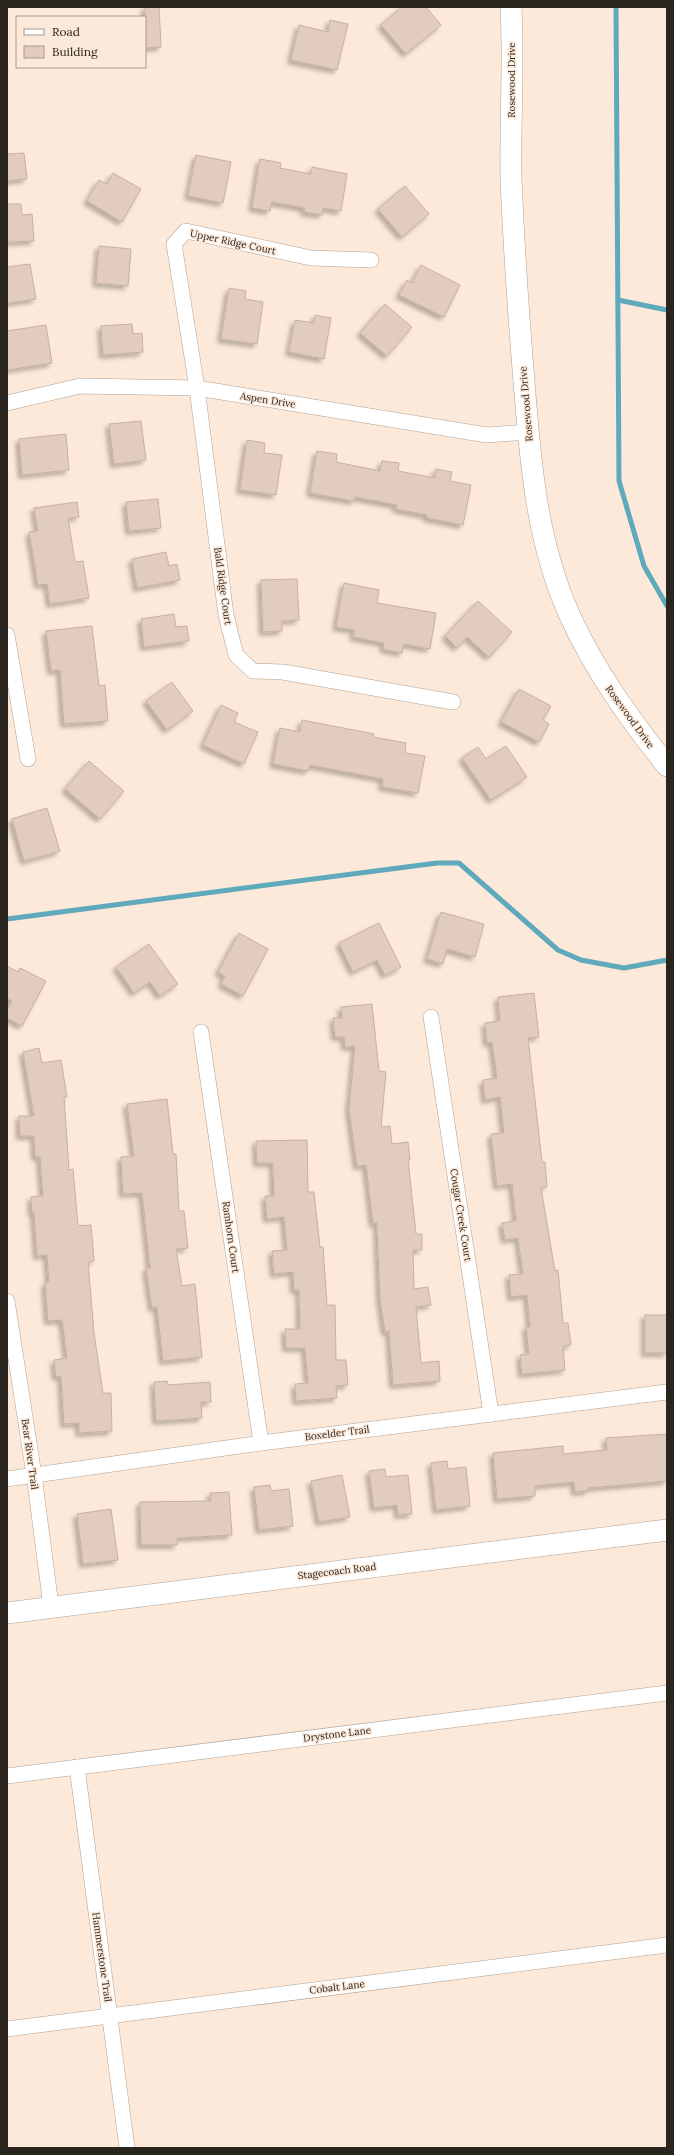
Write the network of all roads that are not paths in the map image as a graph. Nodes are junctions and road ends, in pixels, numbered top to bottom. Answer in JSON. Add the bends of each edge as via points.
{"nodes":[{"id":1,"x":511,"y":7,"type":"edge"},
{"id":2,"x":371,"y":260,"type":"dead end"},
{"id":3,"x":197,"y":388,"type":"junction"},
{"id":4,"x":7,"y":403,"type":"edge"},
{"id":5,"x":528,"y":432,"type":"junction"},
{"id":6,"x":7,"y":635,"type":"edge"},
{"id":7,"x":453,"y":702,"type":"dead end"},
{"id":8,"x":28,"y":759,"type":"dead end"},
{"id":9,"x":667,"y":766,"type":"edge"},
{"id":10,"x":431,"y":1017,"type":"dead end"},
{"id":11,"x":201,"y":1032,"type":"dead end"},
{"id":12,"x":7,"y":1301,"type":"edge"},
{"id":13,"x":667,"y":1392,"type":"edge"},
{"id":14,"x":491,"y":1414,"type":"junction"},
{"id":15,"x":261,"y":1443,"type":"junction"},
{"id":16,"x":34,"y":1475,"type":"junction"},
{"id":17,"x":7,"y":1478,"type":"edge"},
{"id":18,"x":667,"y":1530,"type":"edge"},
{"id":19,"x":51,"y":1606,"type":"junction"},
{"id":20,"x":7,"y":1613,"type":"edge"},
{"id":21,"x":667,"y":1693,"type":"edge"},
{"id":22,"x":77,"y":1767,"type":"junction"},
{"id":23,"x":7,"y":1776,"type":"edge"},
{"id":24,"x":667,"y":1945,"type":"edge"},
{"id":25,"x":110,"y":2016,"type":"junction"},
{"id":26,"x":7,"y":2029,"type":"edge"},
{"id":27,"x":127,"y":2148,"type":"edge"}],
"edges":[{"from":1,"to":5,"type":"main road","name":"Rosewood Drive","via":[[511,177]]},
{"from":2,"to":3,"type":"street","name":"Upper Ridge Court","via":[[310,258],[186,231],[174,244]]},
{"from":3,"to":4,"type":"street","name":"Aspen Drive","via":[[80,386]]},
{"from":3,"to":5,"type":"street","name":"Aspen Drive","via":[[487,435]]},
{"from":3,"to":7,"type":"street","name":"Bald Ridge Court","via":[[226,615],[236,655],[253,671],[283,672]]},
{"from":5,"to":9,"type":"main road","name":"Rosewood Drive","via":[[534,491],[547,554],[569,614],[597,671],[623,710]]},
{"from":6,"to":8,"type":"street"},
{"from":10,"to":14,"type":"street","name":"Cougar Creek Court"},
{"from":11,"to":15,"type":"street","name":"Ramhorn Court"},
{"from":12,"to":16,"type":"street","name":"Bear River Trail"},
{"from":13,"to":14,"type":"street","name":"Boxelder Trail"},
{"from":14,"to":15,"type":"street","name":"Boxelder Trail"},
{"from":15,"to":16,"type":"street","name":"Boxelder Trail"},
{"from":16,"to":17,"type":"street","name":"Boxelder Trail"},
{"from":16,"to":19,"type":"street","name":"Bear River Trail"},
{"from":18,"to":19,"type":"main road","name":"Stagecoach Road"},
{"from":19,"to":20,"type":"main road","name":"Stagecoach Road"},
{"from":21,"to":22,"type":"street","name":"Drystone Lane"},
{"from":22,"to":23,"type":"street","name":"Drystone Lane"},
{"from":22,"to":25,"type":"street","name":"Hammerstone Trail"},
{"from":24,"to":25,"type":"street","name":"Cobalt Lane"},
{"from":25,"to":26,"type":"street","name":"Cobalt Lane"},
{"from":25,"to":27,"type":"street","name":"Hammerstone Trail"}]}
